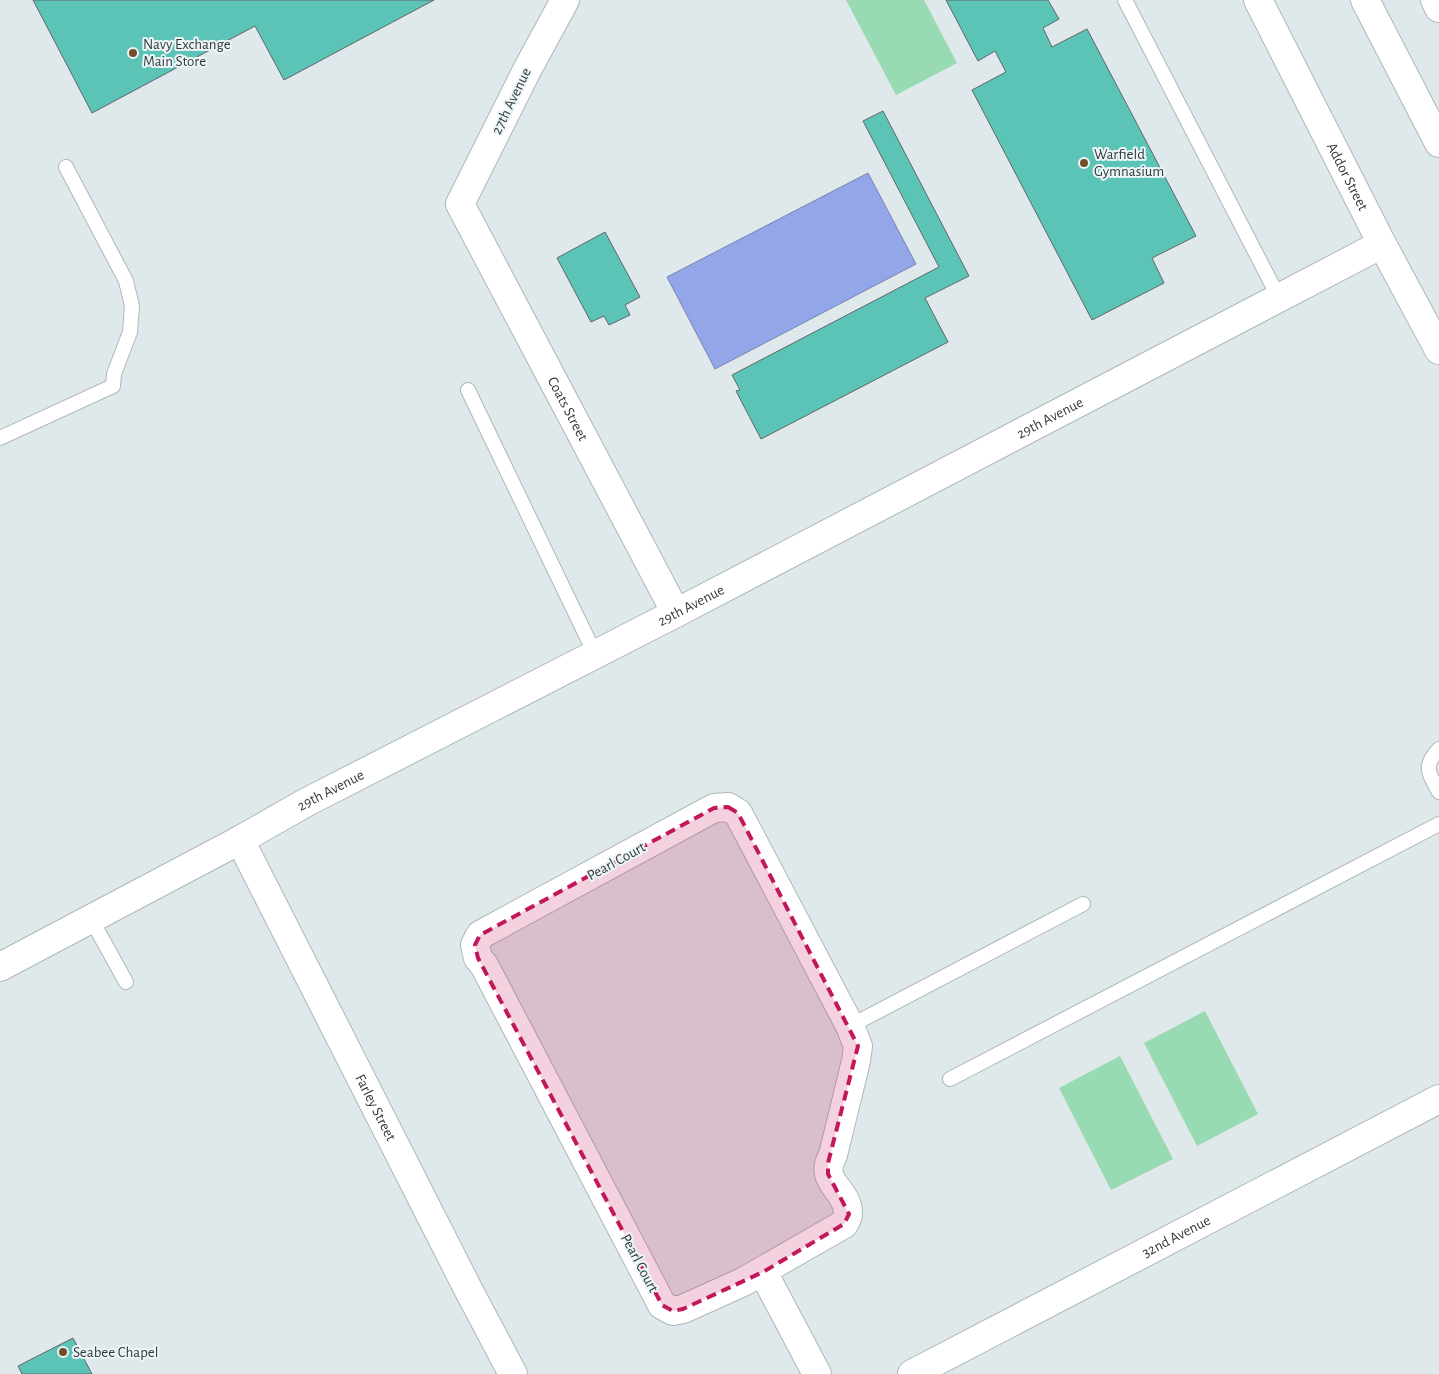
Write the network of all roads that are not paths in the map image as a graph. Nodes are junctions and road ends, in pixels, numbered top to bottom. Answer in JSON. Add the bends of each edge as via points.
{"nodes":[{"id":1,"x":565,"y":0,"type":"edge"},
{"id":2,"x":1125,"y":0,"type":"edge"},
{"id":3,"x":1258,"y":0,"type":"edge"},
{"id":4,"x":1365,"y":0,"type":"edge"},
{"id":5,"x":1435,"y":0,"type":"edge"},
{"id":6,"x":1439,"y":8,"type":"edge"},
{"id":7,"x":1439,"y":143,"type":"edge"},
{"id":8,"x":66,"y":167,"type":"dead end"},
{"id":9,"x":460,"y":204,"type":"joint"},
{"id":10,"x":1382,"y":244,"type":"junction"},
{"id":11,"x":1279,"y":298,"type":"junction"},
{"id":12,"x":1439,"y":350,"type":"edge"},
{"id":13,"x":468,"y":390,"type":"dead end"},
{"id":14,"x":0,"y":438,"type":"edge"},
{"id":15,"x":676,"y":613,"type":"junction"},
{"id":16,"x":595,"y":654,"type":"junction"},
{"id":17,"x":1439,"y":749,"type":"edge"},
{"id":18,"x":1439,"y":792,"type":"edge"},
{"id":19,"x":1439,"y":824,"type":"edge"},
{"id":20,"x":240,"y":840,"type":"junction"},
{"id":21,"x":1083,"y":904,"type":"dead end"},
{"id":22,"x":91,"y":919,"type":"junction"},
{"id":23,"x":0,"y":967,"type":"edge"},
{"id":24,"x":126,"y":982,"type":"dead end"},
{"id":25,"x":850,"y":1026,"type":"junction"},
{"id":26,"x":950,"y":1079,"type":"dead end"},
{"id":27,"x":1439,"y":1099,"type":"edge"},
{"id":28,"x":762,"y":1272,"type":"junction"},
{"id":29,"x":513,"y":1374,"type":"edge"},
{"id":30,"x":817,"y":1374,"type":"edge"},
{"id":31,"x":912,"y":1374,"type":"edge"}],
"edges":[{"from":1,"to":9,"type":"street","name":"27th Avenue"},
{"from":2,"to":11,"type":"lane"},
{"from":3,"to":10,"type":"street","name":"Addor Street"},
{"from":4,"to":7,"type":"street"},
{"from":5,"to":6,"type":"street"},
{"from":8,"to":14,"type":"lane","via":[[126,281],[132,306],[130,332],[114,374],[113,386]]},
{"from":9,"to":15,"type":"street","name":"Coats Street"},
{"from":10,"to":11,"type":"street","name":"29th Avenue"},
{"from":10,"to":12,"type":"street","name":"Addor Street"},
{"from":11,"to":15,"type":"street","name":"29th Avenue"},
{"from":13,"to":16,"type":"lane"},
{"from":15,"to":16,"type":"street","name":"29th Avenue"},
{"from":16,"to":20,"type":"street","name":"29th Avenue"},
{"from":17,"to":18,"type":"lane","via":[[1429,760],[1429,772]]},
{"from":19,"to":26,"type":"lane"},
{"from":20,"to":22,"type":"street","name":"29th Avenue"},
{"from":20,"to":29,"type":"street","name":"Farley Street"},
{"from":21,"to":25,"type":"lane"},
{"from":22,"to":23,"type":"street","name":"29th Avenue"},
{"from":22,"to":24,"type":"lane"},
{"from":25,"to":28,"type":"street","name":"Pearl Court","via":[[858,1046],[856,1061],[828,1163],[828,1174],[849,1214],[844,1224]]},
{"from":25,"to":28,"type":"street","name":"Pearl Court","via":[[738,813],[728,807],[714,808],[480,935],[475,945],[478,958],[662,1305],[673,1311],[683,1309]]},
{"from":27,"to":31,"type":"street","name":"32nd Avenue"},
{"from":28,"to":30,"type":"street"}]}
